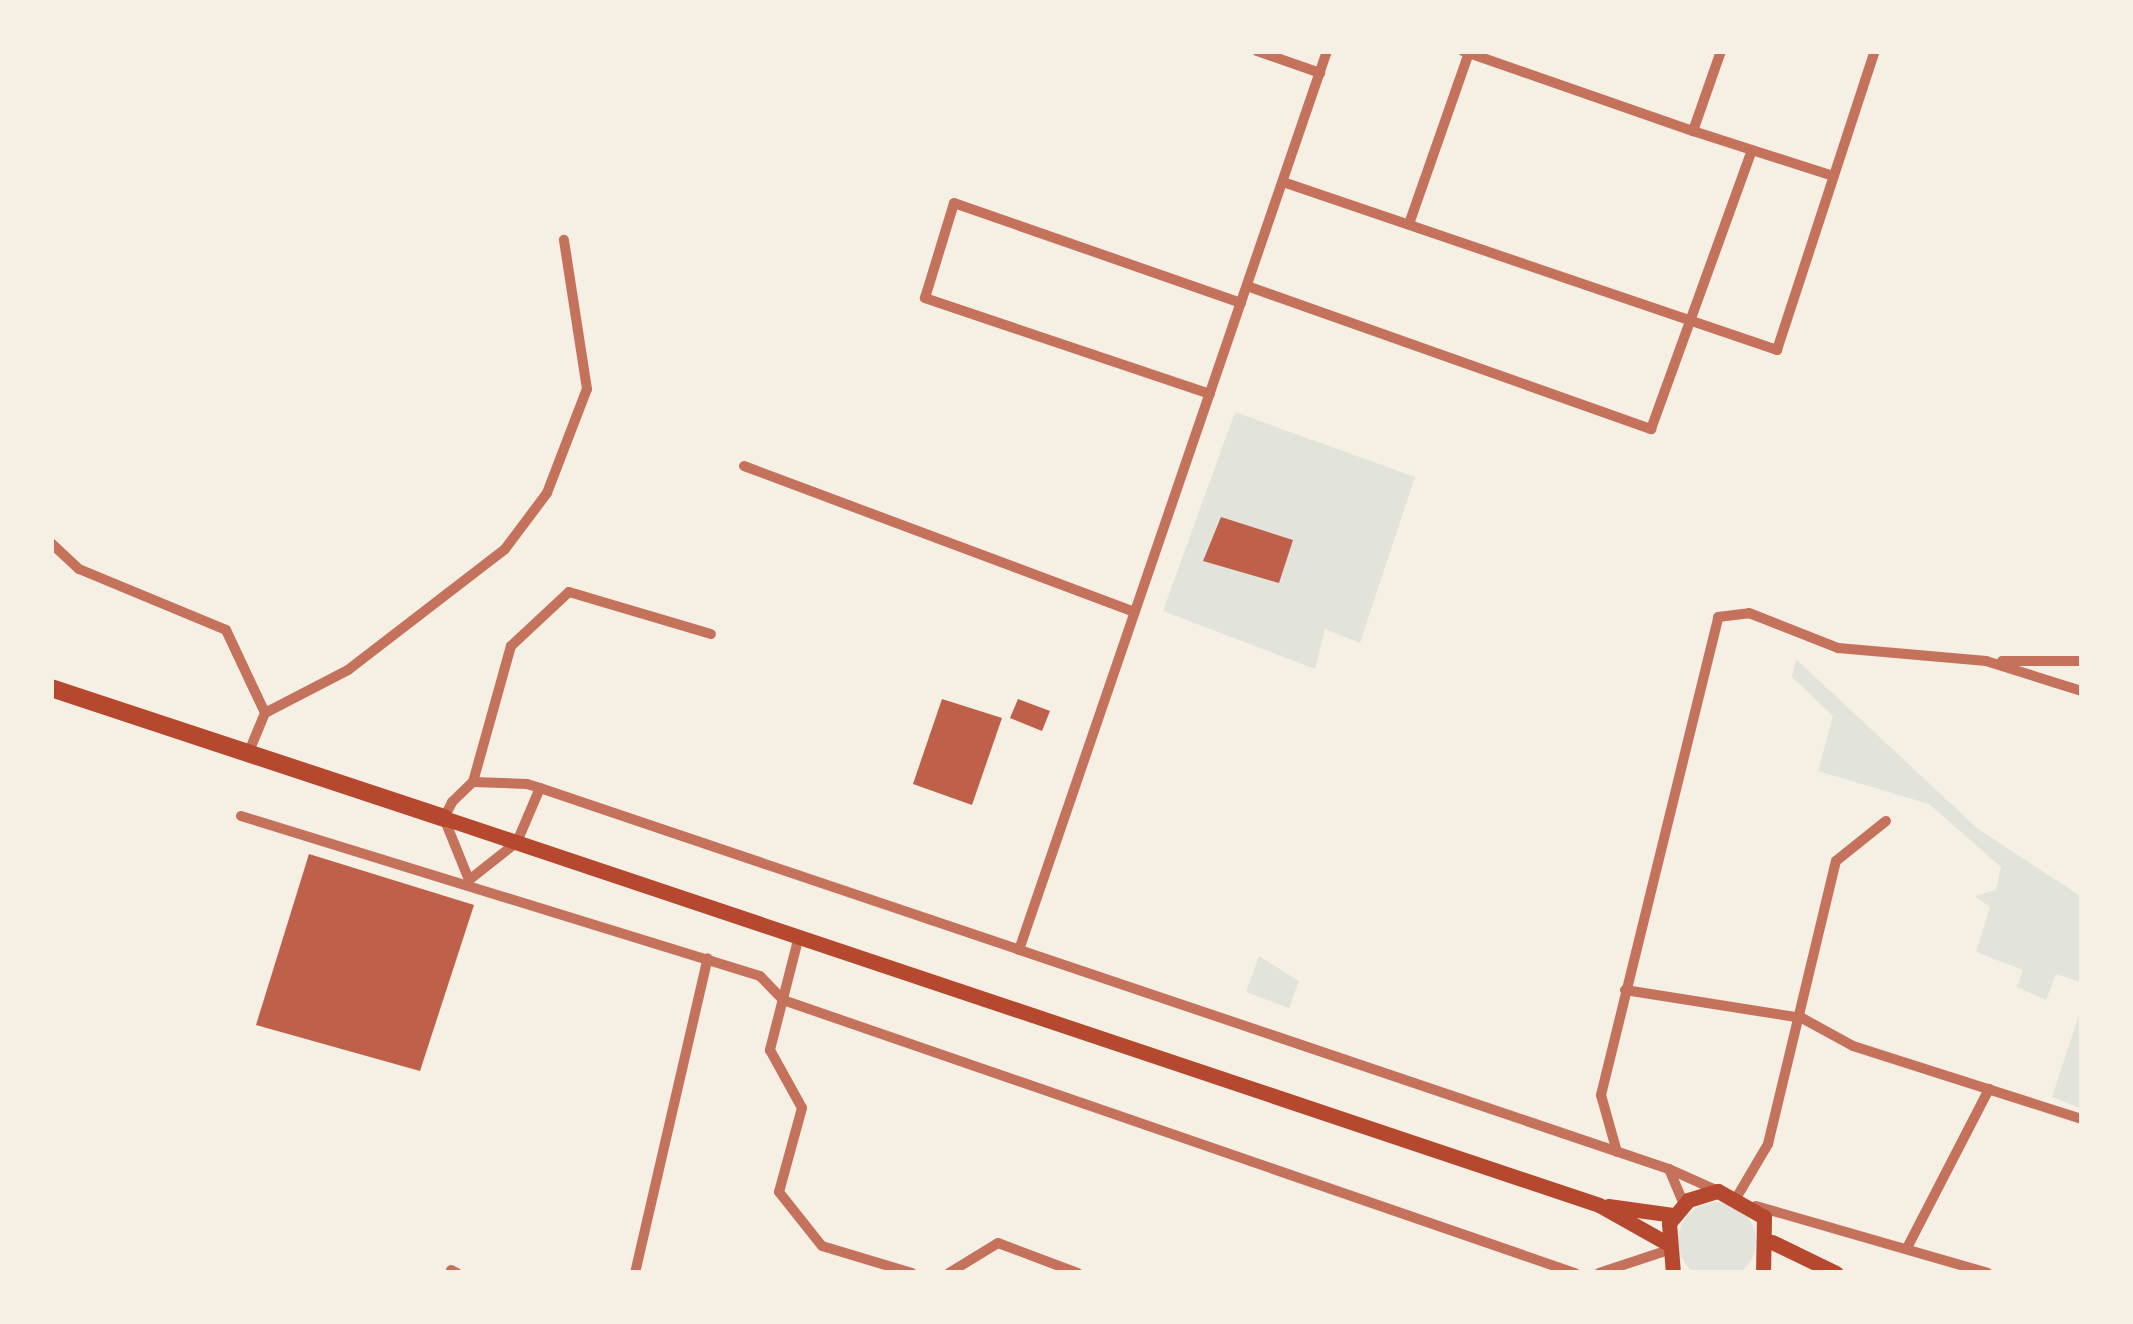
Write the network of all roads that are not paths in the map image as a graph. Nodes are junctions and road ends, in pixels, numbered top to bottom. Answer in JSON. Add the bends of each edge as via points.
{"nodes":[{"id":1,"x":1256,"y":51,"type":"edge"},
{"id":2,"x":1327,"y":51,"type":"edge"},
{"id":3,"x":1721,"y":51,"type":"edge"},
{"id":4,"x":1875,"y":51,"type":"edge"},
{"id":5,"x":1466,"y":52,"type":"edge"},
{"id":6,"x":1320,"y":74,"type":"junction"},
{"id":7,"x":1693,"y":130,"type":"junction"},
{"id":8,"x":1750,"y":152,"type":"junction"},
{"id":9,"x":1830,"y":175,"type":"junction"},
{"id":10,"x":1283,"y":182,"type":"junction"},
{"id":11,"x":1409,"y":224,"type":"junction"},
{"id":12,"x":564,"y":240,"type":"dead end"},
{"id":13,"x":1247,"y":286,"type":"junction"},
{"id":14,"x":1241,"y":302,"type":"junction"},
{"id":15,"x":1694,"y":320,"type":"junction"},
{"id":16,"x":1210,"y":394,"type":"junction"},
{"id":17,"x":744,"y":466,"type":"dead end"},
{"id":18,"x":51,"y":543,"type":"edge"},
{"id":19,"x":1135,"y":612,"type":"junction"},
{"id":20,"x":711,"y":634,"type":"dead end"},
{"id":21,"x":1987,"y":661,"type":"junction"},
{"id":22,"x":2082,"y":662,"type":"edge"},
{"id":23,"x":51,"y":688,"type":"edge"},
{"id":24,"x":2082,"y":691,"type":"edge"},
{"id":25,"x":265,"y":713,"type":"junction"},
{"id":26,"x":248,"y":755,"type":"junction"},
{"id":27,"x":473,"y":782,"type":"junction"},
{"id":28,"x":539,"y":788,"type":"junction"},
{"id":29,"x":242,"y":816,"type":"dead end"},
{"id":30,"x":444,"y":818,"type":"junction"},
{"id":31,"x":1886,"y":821,"type":"dead end"},
{"id":32,"x":517,"y":842,"type":"junction"},
{"id":33,"x":469,"y":880,"type":"junction"},
{"id":34,"x":799,"y":936,"type":"junction"},
{"id":35,"x":1019,"y":950,"type":"junction"},
{"id":36,"x":707,"y":958,"type":"junction"},
{"id":37,"x":1625,"y":990,"type":"junction"},
{"id":38,"x":783,"y":1000,"type":"junction"},
{"id":39,"x":1802,"y":1018,"type":"junction"},
{"id":40,"x":1989,"y":1089,"type":"junction"},
{"id":41,"x":2082,"y":1119,"type":"edge"},
{"id":42,"x":1617,"y":1151,"type":"junction"},
{"id":43,"x":1669,"y":1169,"type":"junction"},
{"id":44,"x":1718,"y":1191,"type":"junction"},
{"id":45,"x":1738,"y":1195,"type":"junction"},
{"id":46,"x":1599,"y":1205,"type":"junction"},
{"id":47,"x":1756,"y":1206,"type":"junction"},
{"id":48,"x":1679,"y":1209,"type":"junction"},
{"id":49,"x":1772,"y":1243,"type":"junction"},
{"id":50,"x":1665,"y":1246,"type":"junction"},
{"id":51,"x":1908,"y":1246,"type":"junction"},
{"id":52,"x":866,"y":1259,"type":"junction"},
{"id":53,"x":635,"y":1273,"type":"edge"},
{"id":54,"x":860,"y":1273,"type":"edge"},
{"id":55,"x":912,"y":1273,"type":"edge"},
{"id":56,"x":949,"y":1273,"type":"edge"},
{"id":57,"x":1078,"y":1273,"type":"edge"},
{"id":58,"x":1575,"y":1273,"type":"edge"},
{"id":59,"x":1599,"y":1273,"type":"edge"},
{"id":60,"x":1673,"y":1273,"type":"edge"},
{"id":61,"x":1763,"y":1273,"type":"edge"},
{"id":62,"x":1836,"y":1273,"type":"edge"},
{"id":63,"x":1988,"y":1273,"type":"edge"}],
"edges":[{"from":1,"to":6,"type":"street"},
{"from":2,"to":6,"type":"street"},
{"from":3,"to":7,"type":"street"},
{"from":4,"to":9,"type":"street"},
{"from":5,"to":7,"type":"street"},
{"from":5,"to":11,"type":"street"},
{"from":6,"to":10,"type":"street"},
{"from":7,"to":8,"type":"street"},
{"from":8,"to":9,"type":"street"},
{"from":8,"to":15,"type":"street"},
{"from":9,"to":15,"type":"street","via":[[1778,350]]},
{"from":10,"to":11,"type":"street"},
{"from":10,"to":13,"type":"street"},
{"from":11,"to":15,"type":"street"},
{"from":12,"to":25,"type":"street","via":[[587,389],[547,494],[505,549],[348,670]]},
{"from":13,"to":14,"type":"street"},
{"from":13,"to":15,"type":"street","via":[[1651,429]]},
{"from":14,"to":16,"type":"street"},
{"from":14,"to":16,"type":"street","via":[[954,203],[925,298]]},
{"from":16,"to":19,"type":"street"},
{"from":17,"to":19,"type":"street"},
{"from":18,"to":25,"type":"street","via":[[79,569],[226,630]]},
{"from":19,"to":35,"type":"street"},
{"from":20,"to":27,"type":"street","via":[[569,592],[512,646]]},
{"from":21,"to":22,"type":"street"},
{"from":21,"to":24,"type":"street"},
{"from":21,"to":37,"type":"street","via":[[1838,648],[1749,613],[1718,616]]},
{"from":23,"to":26,"type":"main road"},
{"from":25,"to":26,"type":"street"},
{"from":26,"to":30,"type":"main road"},
{"from":27,"to":28,"type":"street"},
{"from":27,"to":30,"type":"street"},
{"from":28,"to":32,"type":"street"},
{"from":28,"to":35,"type":"street"},
{"from":29,"to":33,"type":"street"},
{"from":30,"to":32,"type":"main road"},
{"from":30,"to":33,"type":"street"},
{"from":31,"to":39,"type":"street","via":[[1836,861]]},
{"from":32,"to":33,"type":"street"},
{"from":32,"to":34,"type":"main road"},
{"from":33,"to":36,"type":"street"},
{"from":34,"to":38,"type":"street"},
{"from":34,"to":46,"type":"main road"},
{"from":35,"to":42,"type":"street"},
{"from":36,"to":38,"type":"street","via":[[760,976]]},
{"from":36,"to":53,"type":"street"},
{"from":37,"to":39,"type":"street"},
{"from":37,"to":42,"type":"street","via":[[1601,1095]]},
{"from":38,"to":52,"type":"street","via":[[770,1050],[802,1108],[779,1192],[822,1246]]},
{"from":38,"to":58,"type":"street"},
{"from":39,"to":40,"type":"street"},
{"from":39,"to":45,"type":"street","via":[[1768,1144]]},
{"from":40,"to":41,"type":"street"},
{"from":40,"to":51,"type":"street"},
{"from":42,"to":43,"type":"street"},
{"from":43,"to":44,"type":"street"},
{"from":43,"to":48,"type":"street"},
{"from":44,"to":45,"type":"main road"},
{"from":44,"to":48,"type":"main road"},
{"from":45,"to":47,"type":"main road"},
{"from":46,"to":48,"type":"main road"},
{"from":46,"to":50,"type":"main road"},
{"from":47,"to":49,"type":"main road"},
{"from":47,"to":51,"type":"street"},
{"from":48,"to":50,"type":"main road"},
{"from":49,"to":61,"type":"main road"},
{"from":49,"to":62,"type":"main road"},
{"from":50,"to":59,"type":"street"},
{"from":50,"to":60,"type":"main road"},
{"from":51,"to":63,"type":"street"},
{"from":52,"to":54,"type":"street"},
{"from":52,"to":55,"type":"street"},
{"from":56,"to":57,"type":"street","via":[[998,1243]]}]}
